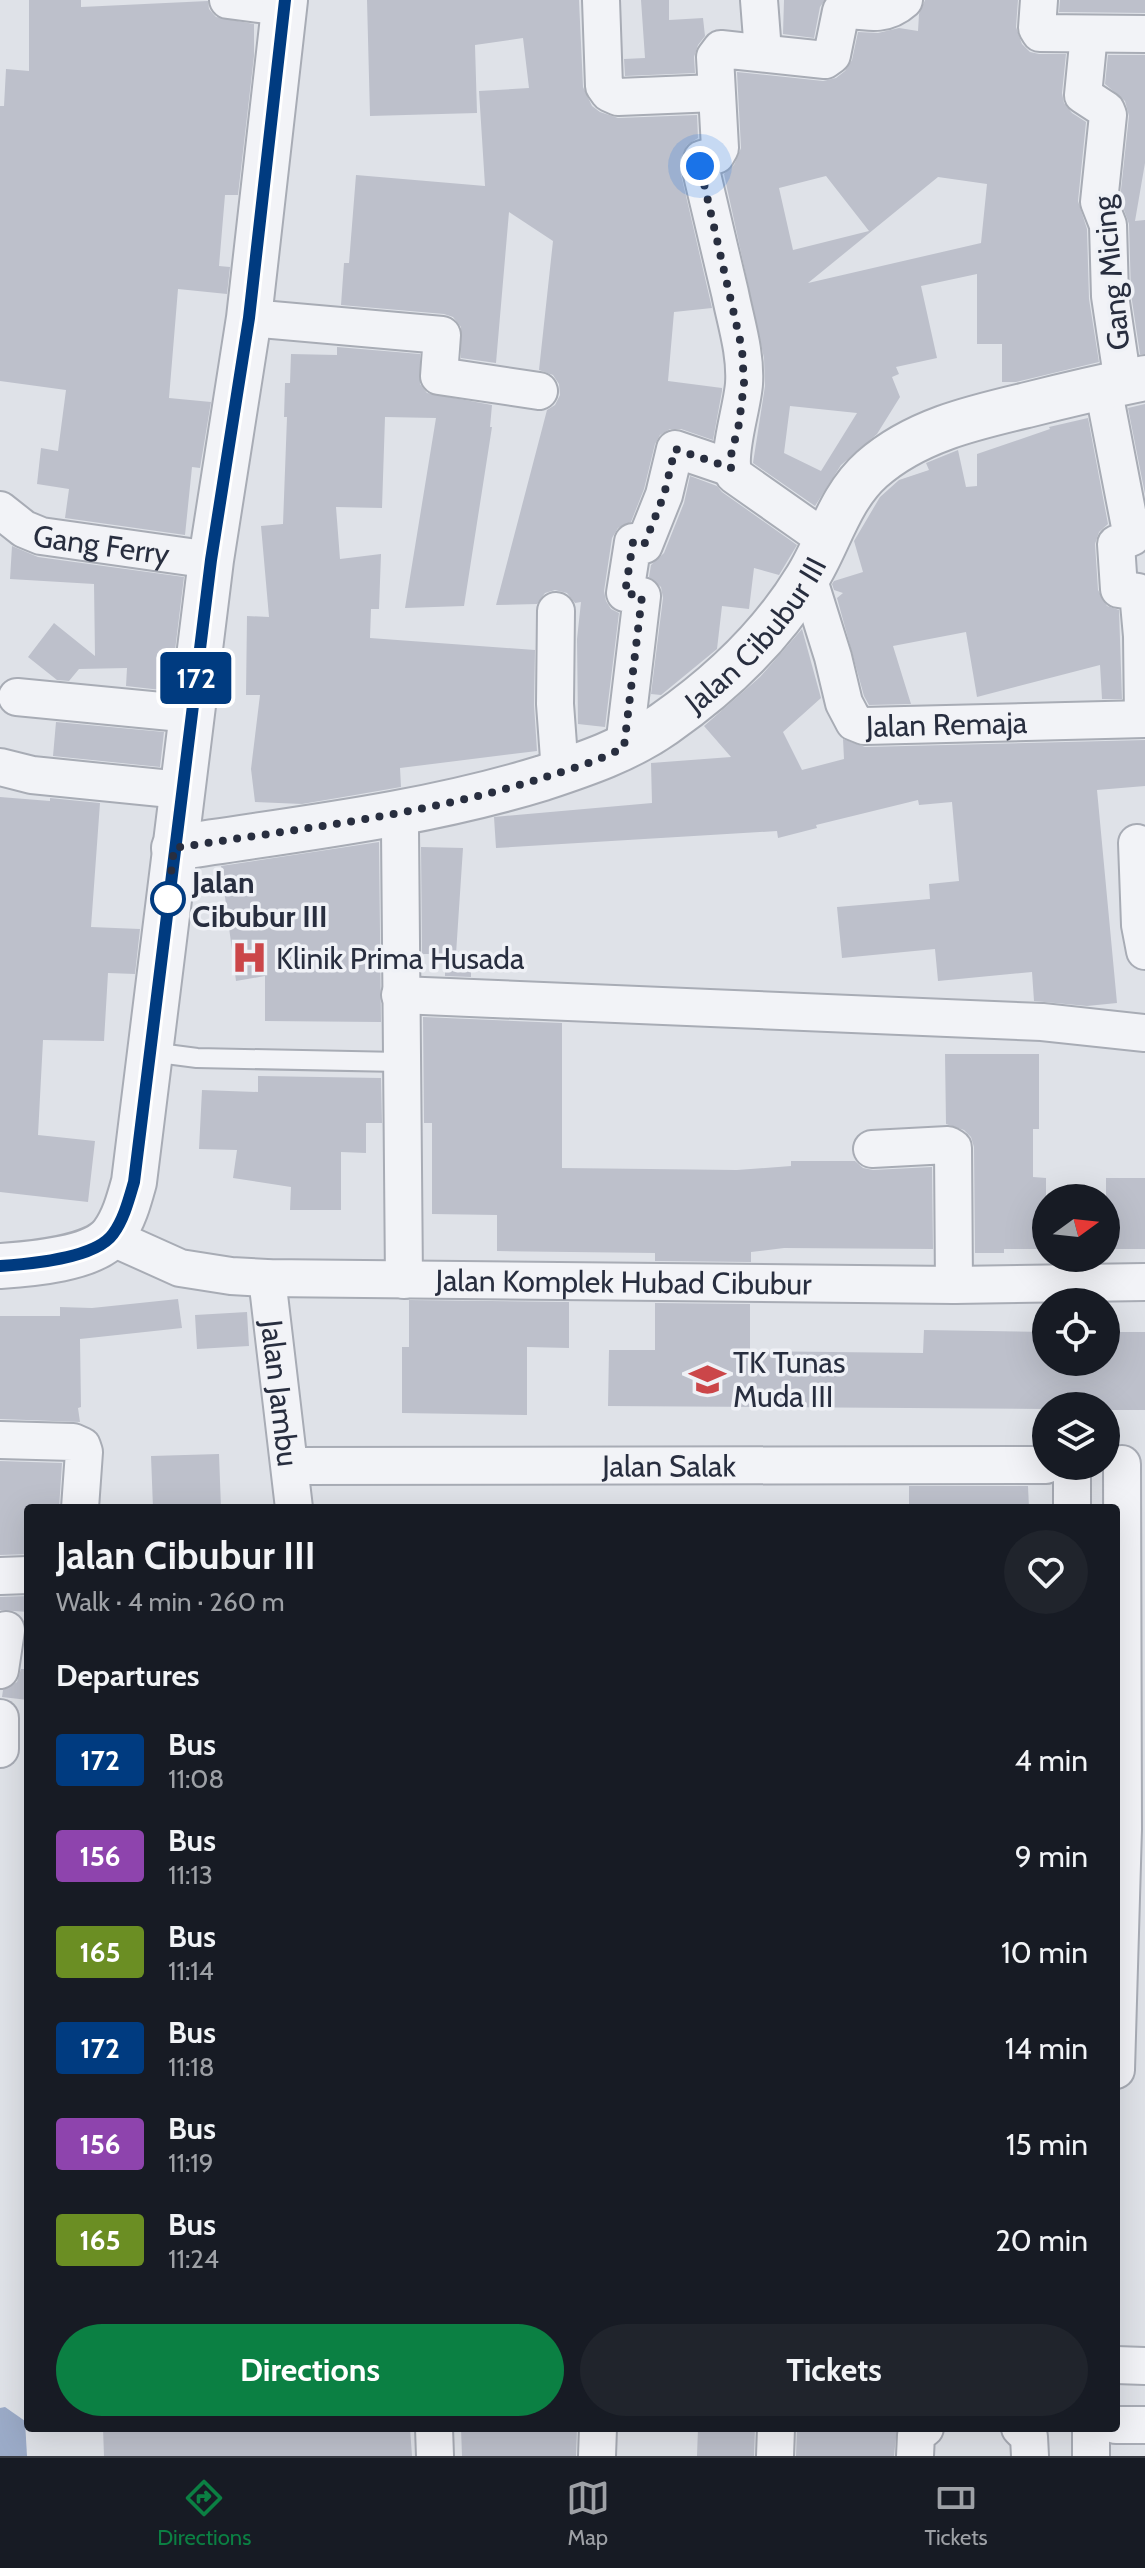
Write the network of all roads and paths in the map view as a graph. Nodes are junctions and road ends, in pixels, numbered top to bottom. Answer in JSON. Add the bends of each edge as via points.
{"nodes":[{"id":1,"x":228,"y":0,"type":"edge"},
{"id":2,"x":601,"y":0,"type":"edge"},
{"id":3,"x":759,"y":0,"type":"edge"},
{"id":4,"x":1039,"y":0,"type":"edge"},
{"id":5,"x":284,"y":3,"type":"edge"},
{"id":6,"x":891,"y":7,"type":"edge"},
{"id":7,"x":1089,"y":34,"type":"junction"},
{"id":8,"x":1145,"y":34,"type":"edge"},
{"id":9,"x":763,"y":52,"type":"junction"},
{"id":10,"x":716,"y":93,"type":"junction"},
{"id":11,"x":249,"y":318,"type":"junction"},
{"id":12,"x":1124,"y":383,"type":"edge"},
{"id":13,"x":539,"y":391,"type":"dead end"},
{"id":14,"x":731,"y":468,"type":"junction"},
{"id":15,"x":0,"y":510,"type":"edge"},
{"id":16,"x":817,"y":558,"type":"junction"},
{"id":17,"x":211,"y":560,"type":"junction"},
{"id":18,"x":556,"y":611,"type":"dead end"},
{"id":19,"x":17,"y":697,"type":"dead end"},
{"id":20,"x":192,"y":714,"type":"junction"},
{"id":21,"x":1144,"y":719,"type":"edge"},
{"id":22,"x":624,"y":747,"type":"junction"},
{"id":23,"x":0,"y":767,"type":"edge"},
{"id":24,"x":560,"y":772,"type":"junction"},
{"id":25,"x":181,"y":790,"type":"junction"},
{"id":26,"x":400,"y":830,"type":"dead end"},
{"id":27,"x":1137,"y":843,"type":"dead end"},
{"id":28,"x":174,"y":848,"type":"junction"},
{"id":29,"x":1145,"y":951,"type":"edge"},
{"id":30,"x":400,"y":995,"type":"junction"},
{"id":31,"x":1145,"y":1033,"type":"edge"},
{"id":32,"x":151,"y":1052,"type":"junction"},
{"id":33,"x":400,"y":1062,"type":"junction"},
{"id":34,"x":872,"y":1149,"type":"dead end"},
{"id":35,"x":111,"y":1237,"type":"junction"},
{"id":36,"x":0,"y":1266,"type":"edge"},
{"id":37,"x":267,"y":1278,"type":"junction"},
{"id":38,"x":404,"y":1280,"type":"junction"},
{"id":39,"x":1145,"y":1282,"type":"edge"},
{"id":40,"x":954,"y":1285,"type":"junction"},
{"id":41,"x":0,"y":1440,"type":"edge"},
{"id":42,"x":1124,"y":1464,"type":"edge"},
{"id":43,"x":1032,"y":1465,"type":"edge"},
{"id":44,"x":291,"y":1466,"type":"junction"},
{"id":45,"x":1072,"y":1480,"type":"edge"},
{"id":46,"x":80,"y":1504,"type":"edge"},
{"id":47,"x":294,"y":1504,"type":"edge"},
{"id":48,"x":1072,"y":1504,"type":"edge"},
{"id":49,"x":24,"y":1575,"type":"edge"},
{"id":50,"x":0,"y":1576,"type":"edge"},
{"id":51,"x":6,"y":1630,"type":"dead end"},
{"id":52,"x":0,"y":1670,"type":"edge"},
{"id":53,"x":0,"y":1718,"type":"edge"},
{"id":54,"x":0,"y":1749,"type":"edge"},
{"id":55,"x":1120,"y":1756,"type":"edge"},
{"id":56,"x":1120,"y":1844,"type":"edge"},
{"id":57,"x":1132,"y":2027,"type":"edge"},
{"id":58,"x":1120,"y":2059,"type":"edge"},
{"id":59,"x":1120,"y":2365,"type":"edge"},
{"id":60,"x":1145,"y":2366,"type":"edge"},
{"id":61,"x":1120,"y":2425,"type":"edge"},
{"id":62,"x":1145,"y":2425,"type":"edge"},
{"id":63,"x":434,"y":2432,"type":"edge"},
{"id":64,"x":598,"y":2432,"type":"edge"},
{"id":65,"x":776,"y":2432,"type":"edge"},
{"id":66,"x":920,"y":2432,"type":"edge"},
{"id":67,"x":1024,"y":2432,"type":"edge"},
{"id":68,"x":1091,"y":2432,"type":"edge"},
{"id":69,"x":435,"y":2456,"type":"edge"},
{"id":70,"x":597,"y":2456,"type":"edge"},
{"id":71,"x":775,"y":2456,"type":"edge"},
{"id":72,"x":915,"y":2456,"type":"edge"},
{"id":73,"x":1030,"y":2456,"type":"edge"},
{"id":74,"x":1091,"y":2456,"type":"edge"}],
"edges":[{"from":1,"to":5,"type":"street"},
{"from":2,"to":10,"type":"street","via":[[604,86],[609,93]]},
{"from":3,"to":9,"type":"street"},
{"from":4,"to":7,"type":"street","via":[[1040,33]]},
{"from":5,"to":11,"type":"street"},
{"from":6,"to":9,"type":"street","via":[[841,11],[832,55],[825,60]]},
{"from":7,"to":8,"type":"street"},
{"from":7,"to":12,"type":"street","name":"Gang Micing","via":[[1083,95],[1108,115],[1099,202],[1108,225],[1110,296]]},
{"from":9,"to":10,"type":"street","via":[[717,52]]},
{"from":10,"to":14,"type":"street","via":[[720,148],[700,166],[742,349],[744,383]]},
{"from":11,"to":13,"type":"street","via":[[442,335],[439,376]]},
{"from":11,"to":17,"type":"street"},
{"from":12,"to":16,"type":"street","name":"Jalan Cibubur III","via":[[974,418],[889,455],[851,494]]},
{"from":12,"to":21,"type":"street","via":[[1132,537],[1116,544],[1119,589],[1138,592]]},
{"from":14,"to":16,"type":"street"},
{"from":14,"to":22,"type":"street","via":[[675,449],[644,545],[633,542],[625,593],[642,596]]},
{"from":15,"to":17,"type":"street","name":"Gang Ferry","via":[[41,536]]},
{"from":16,"to":21,"type":"street","name":"Jalan Remaja","via":[[833,657],[854,722],[864,726]]},
{"from":16,"to":22,"type":"street","name":"Jalan Cibubur III","via":[[759,643],[711,690]]},
{"from":17,"to":20,"type":"street"},
{"from":18,"to":24,"type":"street"},
{"from":19,"to":20,"type":"street"},
{"from":20,"to":25,"type":"street"},
{"from":22,"to":24,"type":"street","name":"Jalan Cibubur III"},
{"from":23,"to":25,"type":"street"},
{"from":24,"to":28,"type":"street","name":"Jalan Cibubur III","via":[[454,803]]},
{"from":25,"to":28,"type":"street"},
{"from":26,"to":30,"type":"street"},
{"from":27,"to":29,"type":"street"},
{"from":28,"to":32,"type":"street"},
{"from":30,"to":31,"type":"street","via":[[1026,1021]]},
{"from":30,"to":33,"type":"street"},
{"from":32,"to":33,"type":"lane","via":[[197,1058]]},
{"from":32,"to":35,"type":"street","via":[[134,1182]]},
{"from":33,"to":38,"type":"street"},
{"from":34,"to":40,"type":"street","via":[[953,1148]]},
{"from":35,"to":36,"type":"street","via":[[60,1259]]},
{"from":35,"to":37,"type":"street","name":"Jalan Komplek Hubad Cibubur","via":[[180,1268]]},
{"from":37,"to":38,"type":"street","name":"Jalan Komplek Hubad Cibubur"},
{"from":37,"to":44,"type":"street","name":"Jalan Jambu"},
{"from":38,"to":40,"type":"street","name":"Jalan Komplek Hubad Cibubur"},
{"from":39,"to":40,"type":"street","name":"Jalan Komplek Hubad Cibubur"},
{"from":41,"to":46,"type":"street","via":[[82,1446]]},
{"from":42,"to":55,"type":"street"},
{"from":43,"to":44,"type":"street","name":"Jalan Salak"},
{"from":44,"to":47,"type":"street","name":"Jalan Jambu"},
{"from":45,"to":48,"type":"street"},
{"from":49,"to":50,"type":"street"},
{"from":51,"to":52,"type":"street"},
{"from":53,"to":54,"type":"street"},
{"from":56,"to":57,"type":"street"},
{"from":57,"to":58,"type":"street"},
{"from":59,"to":60,"type":"street"},
{"from":61,"to":62,"type":"street"},
{"from":63,"to":69,"type":"street"},
{"from":64,"to":70,"type":"street"},
{"from":65,"to":71,"type":"street"},
{"from":66,"to":72,"type":"street"},
{"from":67,"to":73,"type":"street"},
{"from":68,"to":74,"type":"street"}]}
